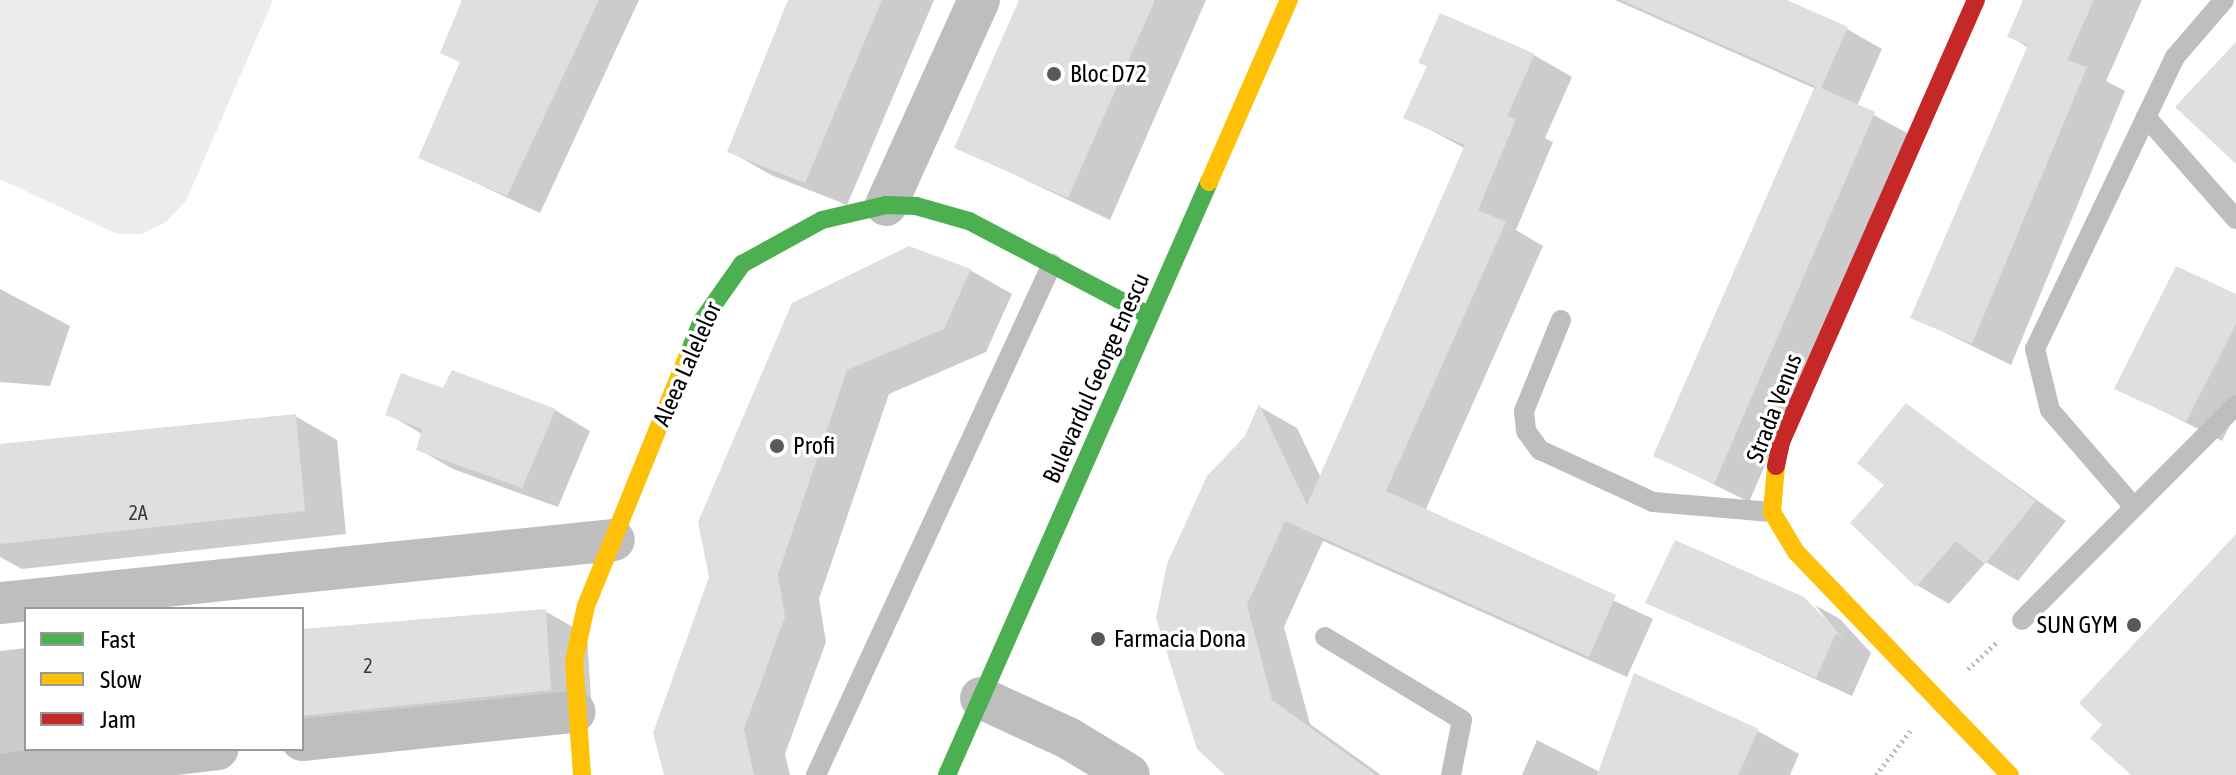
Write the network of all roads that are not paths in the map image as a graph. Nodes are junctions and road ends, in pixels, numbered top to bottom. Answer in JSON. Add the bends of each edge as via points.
{"nodes":[{"id":1,"x":979,"y":0,"type":"edge"},
{"id":2,"x":1289,"y":0,"type":"edge"},
{"id":3,"x":1976,"y":0,"type":"edge"},
{"id":4,"x":2224,"y":0,"type":"edge"},
{"id":5,"x":2146,"y":117,"type":"junction"},
{"id":6,"x":886,"y":205,"type":"junction"},
{"id":7,"x":2236,"y":219,"type":"edge"},
{"id":8,"x":1052,"y":264,"type":"junction"},
{"id":9,"x":1150,"y":316,"type":"junction"},
{"id":10,"x":1561,"y":320,"type":"dead end"},
{"id":11,"x":2236,"y":405,"type":"edge"},
{"id":12,"x":2134,"y":507,"type":"junction"},
{"id":13,"x":1772,"y":512,"type":"junction"},
{"id":14,"x":614,"y":540,"type":"junction"},
{"id":15,"x":170,"y":599,"type":"edge"},
{"id":16,"x":0,"y":603,"type":"edge"},
{"id":17,"x":2022,"y":620,"type":"dead end"},
{"id":18,"x":1325,"y":637,"type":"dead end"},
{"id":19,"x":981,"y":698,"type":"junction"},
{"id":20,"x":575,"y":712,"type":"junction"},
{"id":21,"x":304,"y":740,"type":"edge"},
{"id":22,"x":187,"y":751,"type":"edge"},
{"id":23,"x":2009,"y":774,"type":"edge"},
{"id":24,"x":0,"y":775,"type":"edge"},
{"id":25,"x":582,"y":775,"type":"edge"},
{"id":26,"x":816,"y":775,"type":"edge"},
{"id":27,"x":947,"y":775,"type":"edge"},
{"id":28,"x":1129,"y":775,"type":"edge"},
{"id":29,"x":1451,"y":775,"type":"edge"}],
"edges":[{"from":1,"to":6,"type":"street"},
{"from":2,"to":9,"type":"street","name":"Bulevardul George Enescu"},
{"from":3,"to":13,"type":"street","name":"Strada Venus","via":[[1781,442],[1773,467]]},
{"from":4,"to":5,"type":"lane","via":[[2175,57]]},
{"from":5,"to":7,"type":"lane"},
{"from":5,"to":12,"type":"lane","via":[[2035,349],[2050,410]]},
{"from":6,"to":8,"type":"street","name":"Aleea Lalelelor","via":[[916,206],[969,221]]},
{"from":6,"to":14,"type":"street","name":"Aleea Lalelelor","via":[[822,220],[775,242],[742,264],[722,287],[702,321]]},
{"from":8,"to":9,"type":"street","name":"Aleea Lalelelor"},
{"from":8,"to":26,"type":"lane"},
{"from":9,"to":19,"type":"street","name":"Bulevardul George Enescu"},
{"from":10,"to":13,"type":"lane","via":[[1524,411],[1526,431],[1540,450],[1653,502]]},
{"from":11,"to":12,"type":"lane"},
{"from":12,"to":17,"type":"lane"},
{"from":13,"to":23,"type":"street","via":[[1796,552]]},
{"from":14,"to":15,"type":"street"},
{"from":14,"to":20,"type":"street","name":"Aleea Lalelelor","via":[[586,606],[574,661]]},
{"from":15,"to":16,"type":"street"},
{"from":18,"to":29,"type":"lane","via":[[1462,720]]},
{"from":19,"to":27,"type":"street","name":"Bulevardul George Enescu"},
{"from":19,"to":28,"type":"street","via":[[1068,738]]},
{"from":20,"to":21,"type":"street"},
{"from":20,"to":25,"type":"street","name":"Aleea Lalelelor"},
{"from":22,"to":24,"type":"street"}]}
